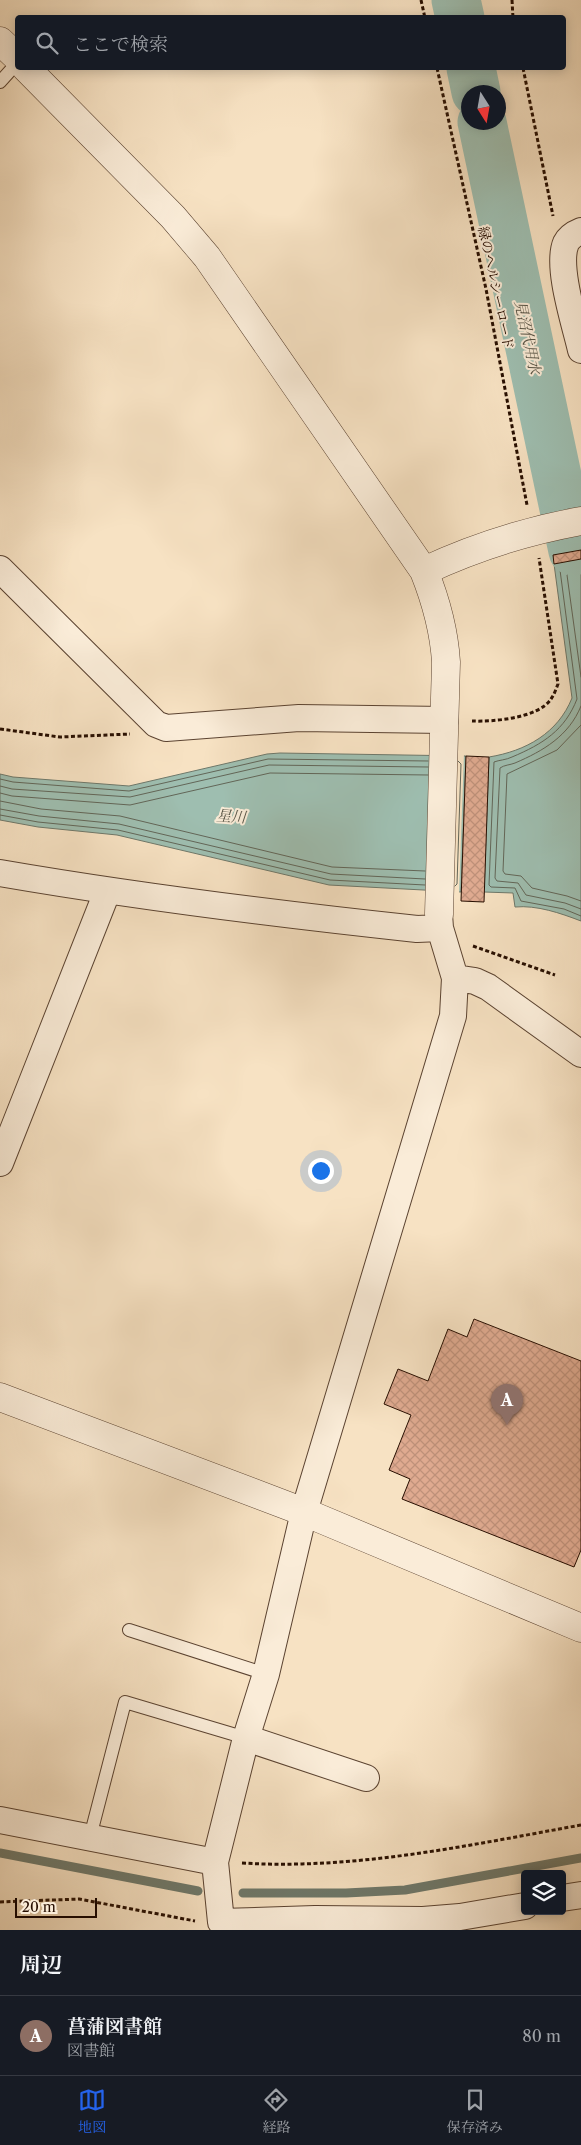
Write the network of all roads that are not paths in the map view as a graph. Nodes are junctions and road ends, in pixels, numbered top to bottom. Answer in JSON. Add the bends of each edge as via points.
{"nodes":[{"id":1,"x":0,"y":40,"type":"edge"},
{"id":2,"x":15,"y":57,"type":"edge"},
{"id":3,"x":15,"y":64,"type":"edge"},
{"id":4,"x":28,"y":70,"type":"edge"},
{"id":5,"x":0,"y":82,"type":"edge"},
{"id":6,"x":581,"y":231,"type":"edge"},
{"id":7,"x":571,"y":260,"type":"edge"},
{"id":8,"x":581,"y":350,"type":"edge"},
{"id":9,"x":581,"y":521,"type":"edge"},
{"id":10,"x":0,"y":569,"type":"edge"},
{"id":11,"x":424,"y":571,"type":"junction"},
{"id":12,"x":456,"y":720,"type":"junction"},
{"id":13,"x":0,"y":873,"type":"edge"},
{"id":14,"x":107,"y":892,"type":"junction"},
{"id":15,"x":439,"y":921,"type":"junction"},
{"id":16,"x":455,"y":978,"type":"junction"},
{"id":17,"x":581,"y":1054,"type":"edge"},
{"id":18,"x":0,"y":1163,"type":"edge"},
{"id":19,"x":0,"y":1396,"type":"edge"},
{"id":20,"x":304,"y":1512,"type":"junction"},
{"id":21,"x":581,"y":1628,"type":"edge"},
{"id":22,"x":129,"y":1630,"type":"dead end"},
{"id":23,"x":266,"y":1674,"type":"junction"},
{"id":24,"x":246,"y":1738,"type":"junction"},
{"id":25,"x":366,"y":1778,"type":"dead end"},
{"id":26,"x":0,"y":1820,"type":"edge"},
{"id":27,"x":90,"y":1837,"type":"junction"},
{"id":28,"x":216,"y":1869,"type":"junction"},
{"id":29,"x":581,"y":1895,"type":"edge"},
{"id":30,"x":566,"y":1897,"type":"edge"},
{"id":31,"x":521,"y":1907,"type":"edge"},
{"id":32,"x":224,"y":1922,"type":"edge"},
{"id":33,"x":323,"y":1925,"type":"edge"}],
"edges":[{"from":1,"to":2,"type":"street"},
{"from":3,"to":5,"type":"lane"},
{"from":4,"to":11,"type":"street","via":[[173,217],[206,257]]},
{"from":6,"to":7,"type":"street","via":[[566,242]]},
{"from":7,"to":8,"type":"street"},
{"from":9,"to":11,"type":"street","via":[[537,519]]},
{"from":10,"to":12,"type":"street","via":[[156,724],[166,728],[299,718]]},
{"from":11,"to":12,"type":"street","via":[[436,600],[444,633]]},
{"from":12,"to":15,"type":"street","via":[[444,751]]},
{"from":13,"to":14,"type":"street"},
{"from":14,"to":15,"type":"street","via":[[417,929]]},
{"from":14,"to":18,"type":"street"},
{"from":15,"to":16,"type":"street"},
{"from":16,"to":17,"type":"street","via":[[488,987]]},
{"from":16,"to":20,"type":"street","via":[[453,1016]]},
{"from":19,"to":20,"type":"street"},
{"from":20,"to":21,"type":"street"},
{"from":20,"to":23,"type":"street"},
{"from":22,"to":23,"type":"lane"},
{"from":23,"to":24,"type":"street"},
{"from":24,"to":25,"type":"street"},
{"from":24,"to":27,"type":"lane","via":[[125,1702]]},
{"from":24,"to":28,"type":"street"},
{"from":26,"to":27,"type":"street"},
{"from":27,"to":28,"type":"street"},
{"from":28,"to":32,"type":"street"},
{"from":29,"to":30,"type":"street"},
{"from":31,"to":33,"type":"street","via":[[460,1917]]},
{"from":32,"to":33,"type":"street"}]}
